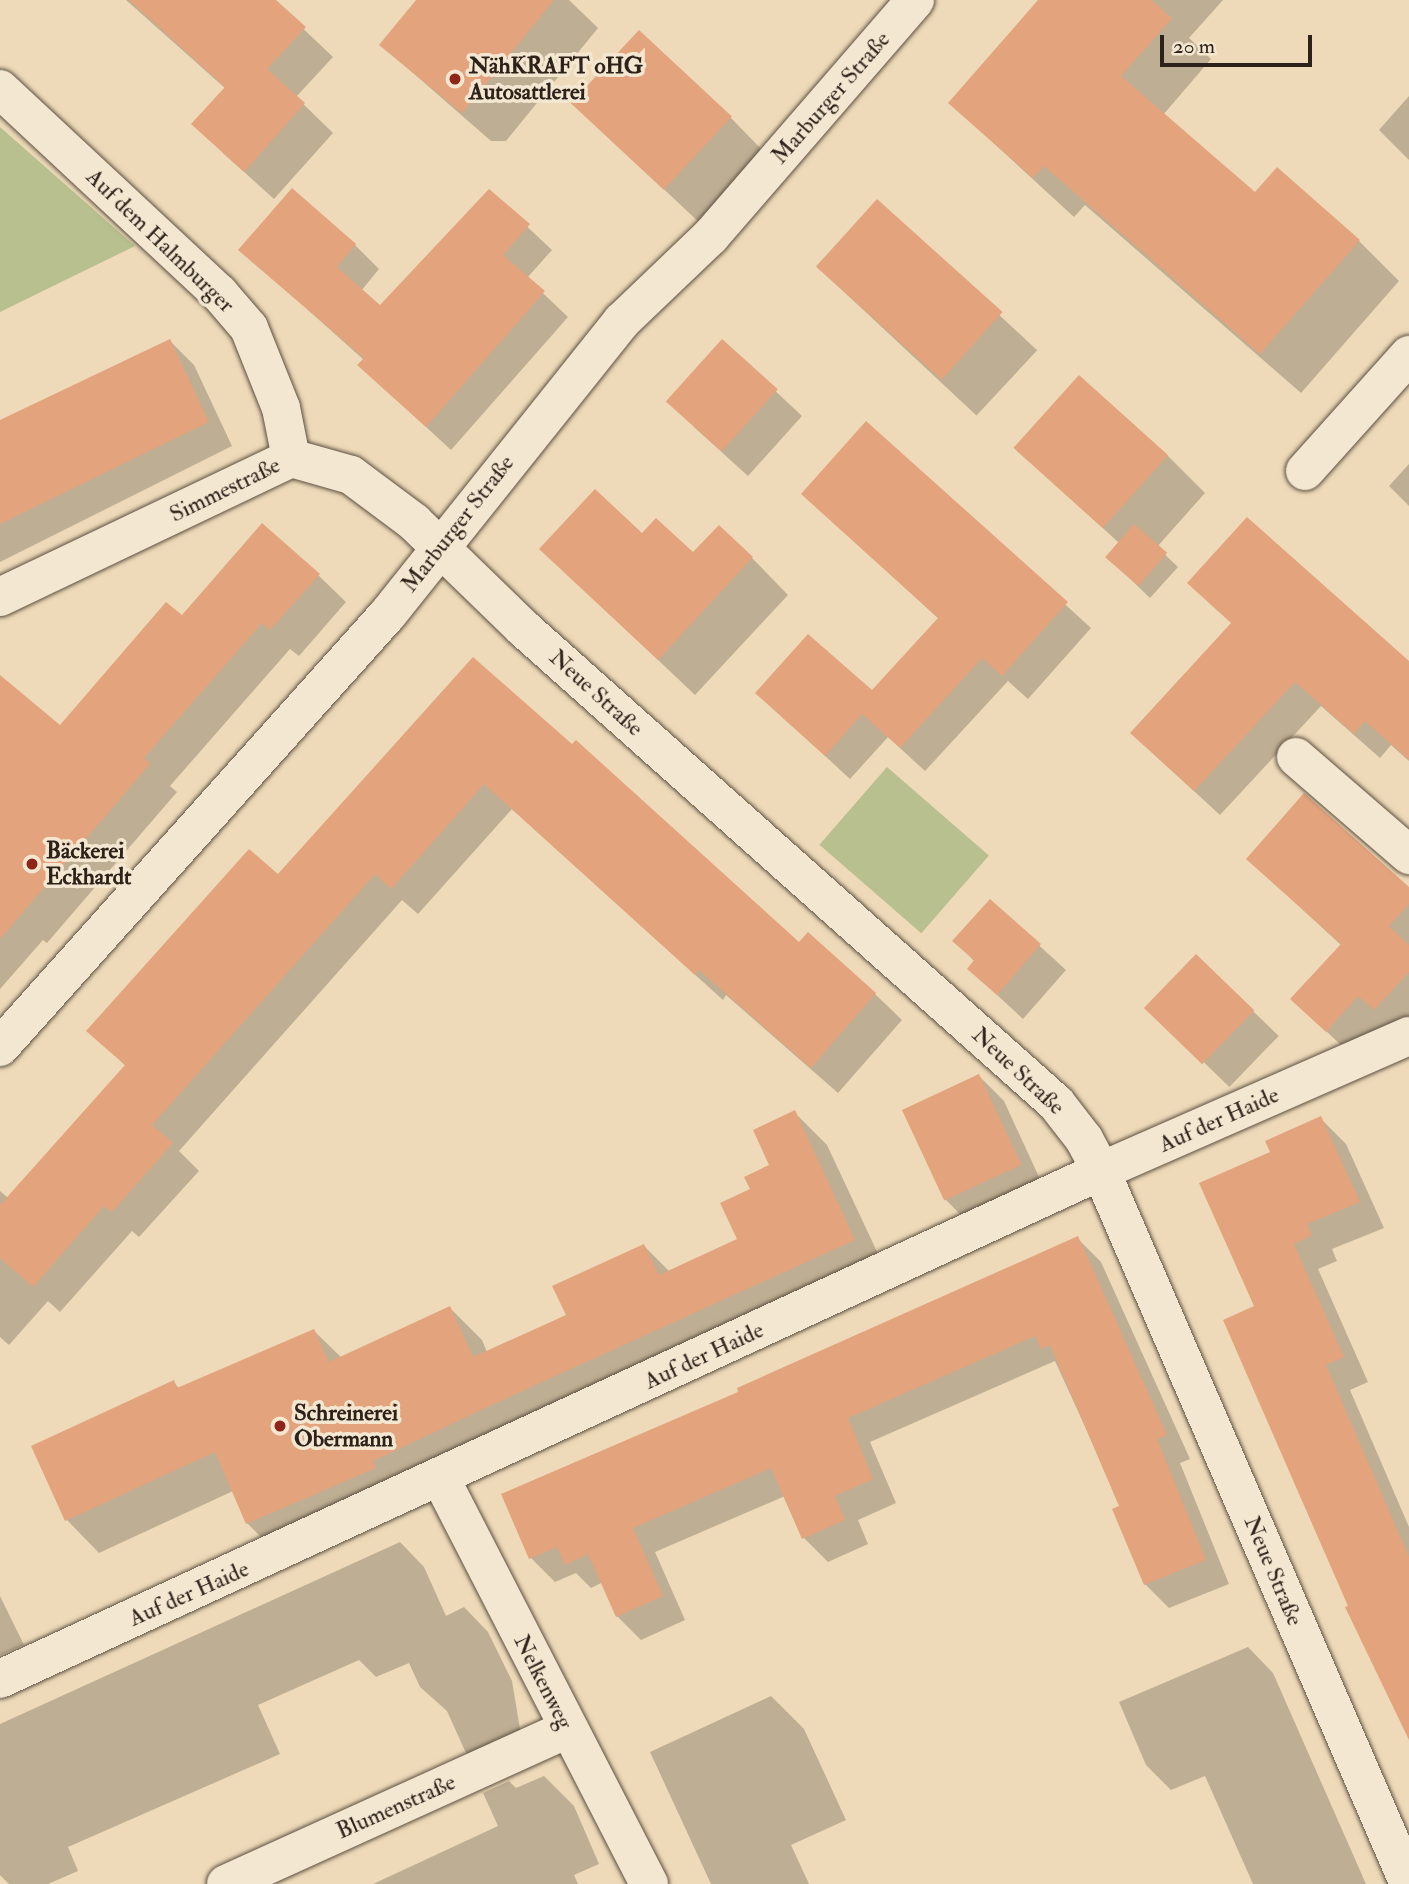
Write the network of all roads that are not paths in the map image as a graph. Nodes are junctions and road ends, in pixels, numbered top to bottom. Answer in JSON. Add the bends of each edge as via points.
{"nodes":[{"id":1,"x":915,"y":0,"type":"edge"},
{"id":2,"x":0,"y":89,"type":"edge"},
{"id":3,"x":1409,"y":355,"type":"edge"},
{"id":4,"x":290,"y":458,"type":"junction"},
{"id":5,"x":1305,"y":471,"type":"dead end"},
{"id":6,"x":437,"y":548,"type":"junction"},
{"id":7,"x":0,"y":597,"type":"edge"},
{"id":8,"x":1296,"y":757,"type":"dead end"},
{"id":9,"x":1409,"y":855,"type":"edge"},
{"id":10,"x":1409,"y":1036,"type":"edge"},
{"id":11,"x":0,"y":1047,"type":"edge"},
{"id":12,"x":1101,"y":1171,"type":"junction"},
{"id":13,"x":441,"y":1479,"type":"junction"},
{"id":14,"x":0,"y":1679,"type":"edge"},
{"id":15,"x":566,"y":1729,"type":"junction"},
{"id":16,"x":226,"y":1884,"type":"edge"},
{"id":17,"x":649,"y":1884,"type":"edge"},
{"id":18,"x":1409,"y":1884,"type":"edge"}],
"edges":[{"from":1,"to":6,"type":"street","name":"Marburger Straße","via":[[710,237],[622,321]]},
{"from":2,"to":4,"type":"street","name":"Auf dem Halmburger","via":[[219,293],[249,328],[281,408]]},
{"from":3,"to":5,"type":"street"},
{"from":4,"to":6,"type":"street","name":"Simmestraße","via":[[351,474],[405,515]]},
{"from":4,"to":7,"type":"street","name":"Simmestraße"},
{"from":6,"to":11,"type":"street","name":"Marburger Straße","via":[[388,614]]},
{"from":6,"to":12,"type":"street","name":"Neue Straße","via":[[1056,1103]]},
{"from":8,"to":9,"type":"street"},
{"from":10,"to":12,"type":"street","name":"Auf der Haide"},
{"from":12,"to":13,"type":"street","name":"Auf der Haide"},
{"from":12,"to":18,"type":"street","name":"Neue Straße"},
{"from":13,"to":14,"type":"street","name":"Auf der Haide"},
{"from":13,"to":15,"type":"street","name":"Nelkenweg"},
{"from":15,"to":16,"type":"street","name":"Blumenstraße"},
{"from":15,"to":17,"type":"street","name":"Nelkenweg"}]}
